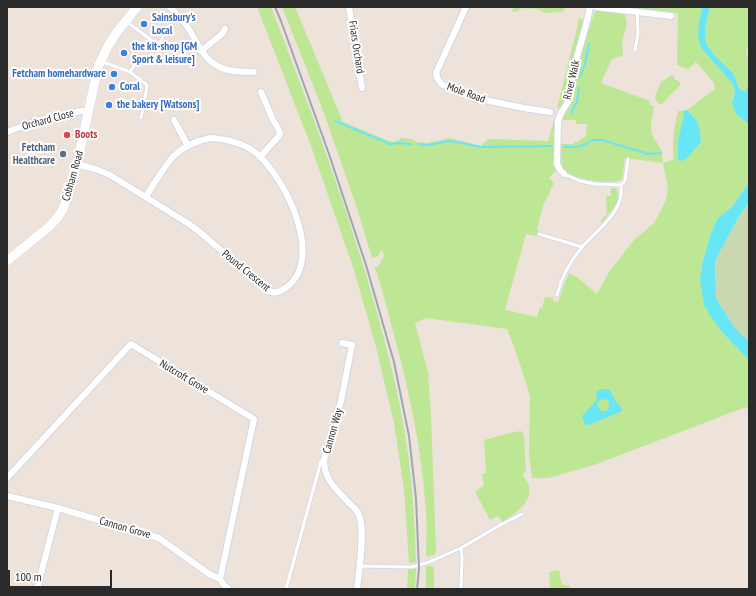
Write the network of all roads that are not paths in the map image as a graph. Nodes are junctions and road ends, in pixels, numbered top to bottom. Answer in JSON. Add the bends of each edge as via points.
{"nodes":[{"id":1,"x":137,"y":7,"type":"edge"},
{"id":2,"x":170,"y":7,"type":"edge"},
{"id":3,"x":349,"y":7,"type":"edge"},
{"id":4,"x":466,"y":7,"type":"edge"},
{"id":5,"x":590,"y":7,"type":"edge"},
{"id":6,"x":596,"y":7,"type":"edge"},
{"id":7,"x":637,"y":12,"type":"junction"},
{"id":8,"x":671,"y":16,"type":"dead end"},
{"id":9,"x":126,"y":21,"type":"junction"},
{"id":10,"x":171,"y":25,"type":"dead end"},
{"id":11,"x":225,"y":29,"type":"dead end"},
{"id":12,"x":634,"y":50,"type":"dead end"},
{"id":13,"x":201,"y":51,"type":"junction"},
{"id":14,"x":101,"y":61,"type":"junction"},
{"id":15,"x":147,"y":63,"type":"dead end"},
{"id":16,"x":130,"y":72,"type":"junction"},
{"id":17,"x":254,"y":72,"type":"dead end"},
{"id":18,"x":362,"y":88,"type":"dead end"},
{"id":19,"x":261,"y":92,"type":"dead end"},
{"id":20,"x":89,"y":111,"type":"junction"},
{"id":21,"x":550,"y":112,"type":"dead end"},
{"id":22,"x":141,"y":118,"type":"dead end"},
{"id":23,"x":174,"y":120,"type":"dead end"},
{"id":24,"x":7,"y":132,"type":"edge"},
{"id":25,"x":188,"y":146,"type":"junction"},
{"id":26,"x":260,"y":157,"type":"junction"},
{"id":27,"x":628,"y":159,"type":"dead end"},
{"id":28,"x":77,"y":164,"type":"junction"},
{"id":29,"x":564,"y":174,"type":"joint"},
{"id":30,"x":621,"y":185,"type":"junction"},
{"id":31,"x":146,"y":197,"type":"junction"},
{"id":32,"x":539,"y":234,"type":"dead end"},
{"id":33,"x":582,"y":247,"type":"junction"},
{"id":34,"x":7,"y":261,"type":"edge"},
{"id":35,"x":557,"y":295,"type":"dead end"},
{"id":36,"x":342,"y":343,"type":"dead end"},
{"id":37,"x":324,"y":460,"type":"junction"},
{"id":38,"x":7,"y":478,"type":"edge"},
{"id":39,"x":7,"y":496,"type":"edge"},
{"id":40,"x":58,"y":508,"type":"junction"},
{"id":41,"x":522,"y":514,"type":"dead end"},
{"id":42,"x":461,"y":548,"type":"junction"},
{"id":43,"x":359,"y":566,"type":"junction"},
{"id":44,"x":220,"y":579,"type":"junction"},
{"id":45,"x":37,"y":589,"type":"edge"},
{"id":46,"x":229,"y":589,"type":"edge"},
{"id":47,"x":286,"y":589,"type":"edge"},
{"id":48,"x":357,"y":589,"type":"edge"},
{"id":49,"x":461,"y":589,"type":"edge"}],
"edges":[{"from":1,"to":9,"type":"street","name":"Cobham Road"},
{"from":2,"to":13,"type":"street","via":[[186,26]]},
{"from":3,"to":18,"type":"street","name":"Friars Orchard"},
{"from":4,"to":21,"type":"street","name":"Mole Road","via":[[436,73],[440,83],[475,98]]},
{"from":5,"to":29,"type":"street","name":"River Walk","via":[[572,74],[569,100],[558,121],[557,164]]},
{"from":6,"to":7,"type":"street"},
{"from":7,"to":8,"type":"street"},
{"from":7,"to":12,"type":"lane","via":[[638,34]]},
{"from":9,"to":10,"type":"lane","via":[[158,45]]},
{"from":9,"to":14,"type":"street","name":"Cobham Road","via":[[108,46]]},
{"from":11,"to":13,"type":"street"},
{"from":13,"to":17,"type":"street","via":[[207,59],[221,68]]},
{"from":14,"to":16,"type":"lane"},
{"from":14,"to":20,"type":"street","name":"Cobham Road"},
{"from":15,"to":16,"type":"lane","via":[[137,61]]},
{"from":16,"to":22,"type":"lane","via":[[147,87]]},
{"from":19,"to":26,"type":"street","via":[[280,133]]},
{"from":20,"to":24,"type":"street","name":"Orchard Close","via":[[36,121]]},
{"from":20,"to":28,"type":"street","name":"Cobham Road"},
{"from":23,"to":25,"type":"street"},
{"from":25,"to":26,"type":"street","name":"Pound Crescent","via":[[212,138],[220,139],[242,144]]},
{"from":25,"to":31,"type":"street","name":"Pound Crescent","via":[[174,155]]},
{"from":26,"to":31,"type":"street","name":"Pound Crescent","via":[[284,189],[298,223],[301,239],[302,254],[298,273],[281,291],[270,293],[201,233]]},
{"from":27,"to":30,"type":"lane","via":[[625,181]]},
{"from":28,"to":31,"type":"street","name":"Pound Crescent","via":[[104,172]]},
{"from":28,"to":34,"type":"street","name":"Cobham Road","via":[[67,199],[58,217]]},
{"from":29,"to":30,"type":"lane","via":[[595,184]]},
{"from":30,"to":33,"type":"lane","via":[[622,192],[615,211]]},
{"from":32,"to":33,"type":"lane"},
{"from":33,"to":35,"type":"lane","via":[[559,285]]},
{"from":36,"to":37,"type":"street","name":"Cannon Way","via":[[352,345],[341,401]]},
{"from":37,"to":43,"type":"street","name":"Cannon Way","via":[[327,477],[358,512],[362,522]]},
{"from":37,"to":47,"type":"lane","via":[[321,461]]},
{"from":38,"to":44,"type":"street","name":"Nutcroft Grove","via":[[131,344],[254,419]]},
{"from":39,"to":40,"type":"street","name":"Cannon Grove"},
{"from":40,"to":44,"type":"street","name":"Cannon Grove","via":[[159,538],[208,574]]},
{"from":40,"to":45,"type":"street"},
{"from":41,"to":42,"type":"lane"},
{"from":42,"to":43,"type":"lane","via":[[412,567]]},
{"from":42,"to":49,"type":"lane"},
{"from":43,"to":48,"type":"street","name":"Cannon Way"},
{"from":44,"to":46,"type":"street","name":"Cannon Grove"}]}
